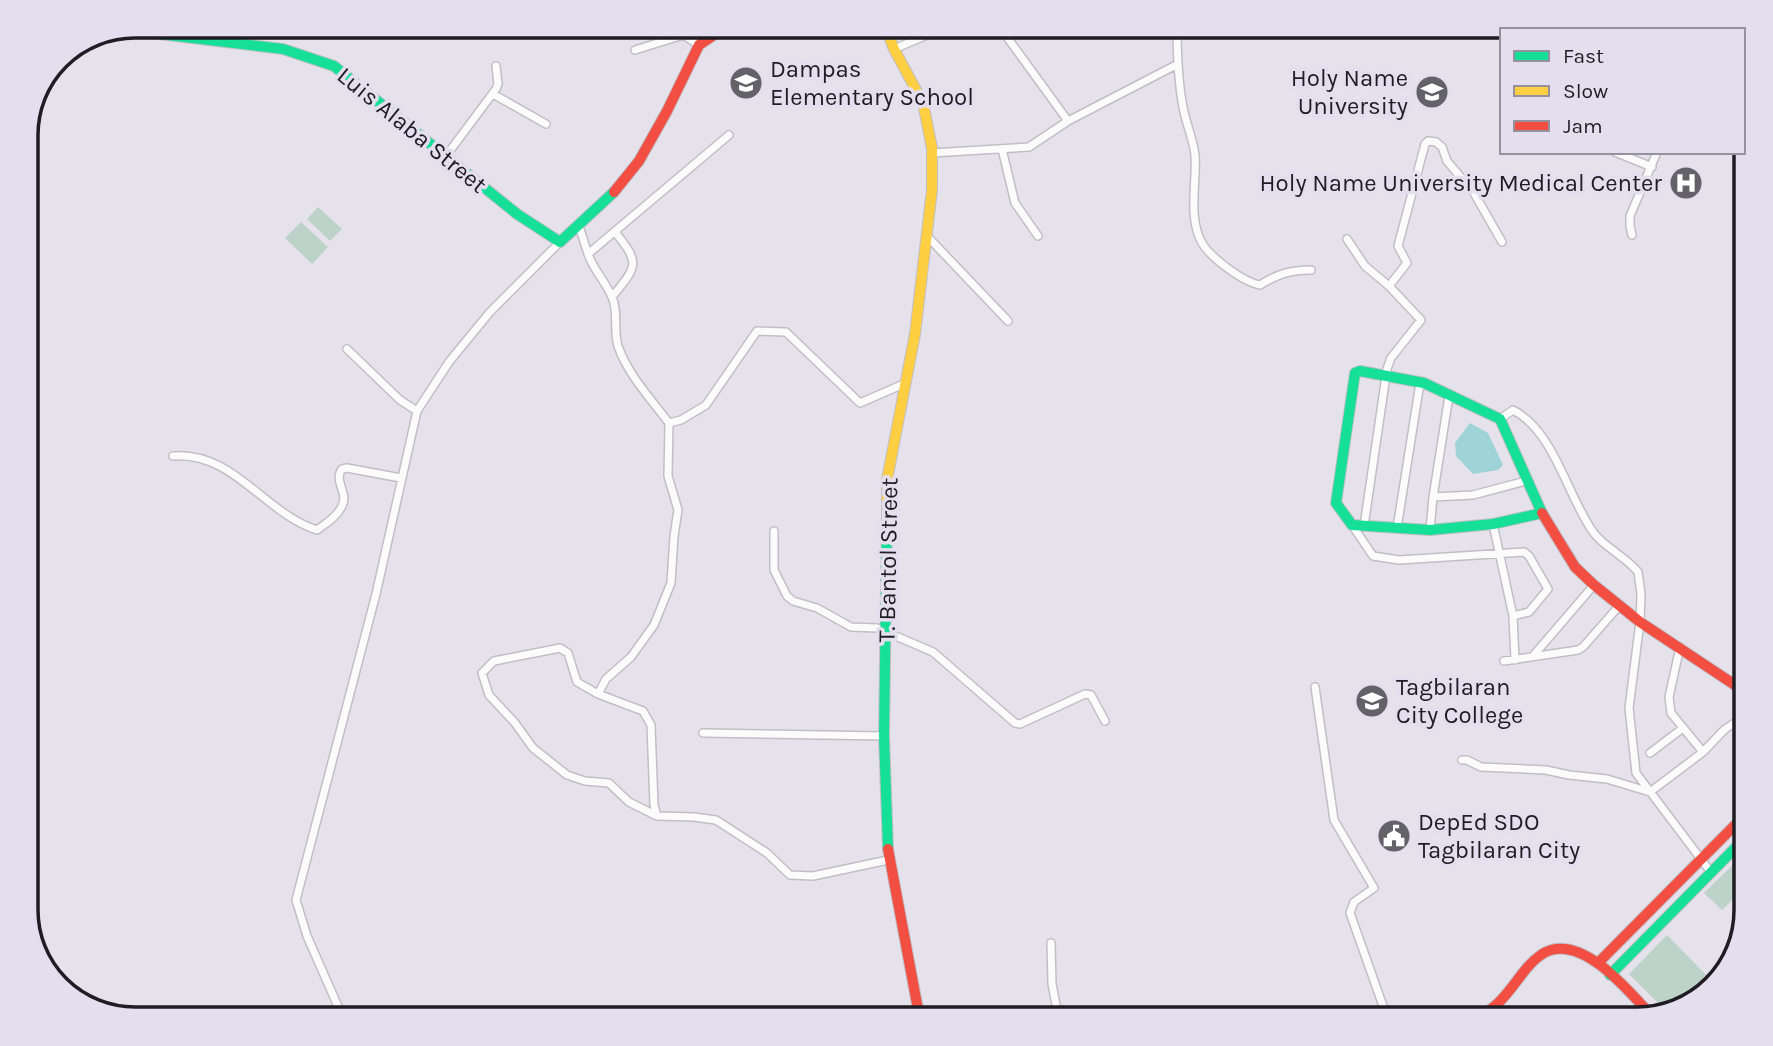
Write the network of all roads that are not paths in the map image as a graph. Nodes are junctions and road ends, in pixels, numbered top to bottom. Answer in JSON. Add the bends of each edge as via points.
{"nodes":[{"id":1,"x":207,"y":39,"type":"edge"},
{"id":2,"x":670,"y":39,"type":"edge"},
{"id":3,"x":690,"y":39,"type":"edge"},
{"id":4,"x":708,"y":39,"type":"edge"},
{"id":5,"x":890,"y":39,"type":"edge"},
{"id":6,"x":917,"y":39,"type":"edge"},
{"id":7,"x":1008,"y":39,"type":"edge"},
{"id":8,"x":1177,"y":39,"type":"edge"},
{"id":9,"x":699,"y":45,"type":"junction"},
{"id":10,"x":894,"y":49,"type":"junction"},
{"id":11,"x":635,"y":50,"type":"dead end"},
{"id":12,"x":1178,"y":64,"type":"junction"},
{"id":13,"x":496,"y":66,"type":"dead end"},
{"id":14,"x":493,"y":94,"type":"junction"},
{"id":15,"x":1068,"y":121,"type":"junction"},
{"id":16,"x":546,"y":124,"type":"dead end"},
{"id":17,"x":729,"y":135,"type":"dead end"},
{"id":18,"x":1002,"y":149,"type":"junction"},
{"id":19,"x":932,"y":153,"type":"junction"},
{"id":20,"x":1620,"y":154,"type":"edge"},
{"id":21,"x":1656,"y":154,"type":"edge"},
{"id":22,"x":446,"y":156,"type":"junction"},
{"id":23,"x":1652,"y":167,"type":"junction"},
{"id":24,"x":579,"y":226,"type":"junction"},
{"id":25,"x":615,"y":232,"type":"junction"},
{"id":26,"x":925,"y":234,"type":"junction"},
{"id":27,"x":1632,"y":234,"type":"dead end"},
{"id":28,"x":1038,"y":236,"type":"dead end"},
{"id":29,"x":1347,"y":239,"type":"dead end"},
{"id":30,"x":560,"y":242,"type":"junction"},
{"id":31,"x":1502,"y":242,"type":"dead end"},
{"id":32,"x":588,"y":254,"type":"junction"},
{"id":33,"x":1311,"y":270,"type":"dead end"},
{"id":34,"x":1389,"y":286,"type":"junction"},
{"id":35,"x":612,"y":297,"type":"junction"},
{"id":36,"x":1008,"y":321,"type":"dead end"},
{"id":37,"x":347,"y":349,"type":"dead end"},
{"id":38,"x":1387,"y":377,"type":"junction"},
{"id":39,"x":906,"y":383,"type":"junction"},
{"id":40,"x":1420,"y":383,"type":"junction"},
{"id":41,"x":1449,"y":396,"type":"junction"},
{"id":42,"x":417,"y":411,"type":"junction"},
{"id":43,"x":1500,"y":419,"type":"junction"},
{"id":44,"x":669,"y":423,"type":"junction"},
{"id":45,"x":173,"y":456,"type":"dead end"},
{"id":46,"x":401,"y":478,"type":"junction"},
{"id":47,"x":1526,"y":481,"type":"junction"},
{"id":48,"x":1433,"y":497,"type":"junction"},
{"id":49,"x":1542,"y":513,"type":"junction"},
{"id":50,"x":1493,"y":524,"type":"junction"},
{"id":51,"x":1352,"y":525,"type":"junction"},
{"id":52,"x":1364,"y":526,"type":"junction"},
{"id":53,"x":1397,"y":528,"type":"junction"},
{"id":54,"x":1430,"y":530,"type":"junction"},
{"id":55,"x":774,"y":531,"type":"dead end"},
{"id":56,"x":1500,"y":555,"type":"junction"},
{"id":57,"x":1594,"y":585,"type":"junction"},
{"id":58,"x":1619,"y":606,"type":"junction"},
{"id":59,"x":1513,"y":615,"type":"junction"},
{"id":60,"x":1640,"y":622,"type":"junction"},
{"id":61,"x":887,"y":632,"type":"junction"},
{"id":62,"x":1680,"y":647,"type":"junction"},
{"id":63,"x":1532,"y":657,"type":"junction"},
{"id":64,"x":1515,"y":660,"type":"junction"},
{"id":65,"x":1504,"y":661,"type":"dead end"},
{"id":66,"x":1734,"y":684,"type":"edge"},
{"id":67,"x":1315,"y":687,"type":"dead end"},
{"id":68,"x":598,"y":694,"type":"junction"},
{"id":69,"x":1105,"y":721,"type":"dead end"},
{"id":70,"x":1734,"y":723,"type":"edge"},
{"id":71,"x":1683,"y":728,"type":"junction"},
{"id":72,"x":702,"y":733,"type":"dead end"},
{"id":73,"x":884,"y":736,"type":"junction"},
{"id":74,"x":1703,"y":751,"type":"junction"},
{"id":75,"x":1650,"y":753,"type":"dead end"},
{"id":76,"x":1462,"y":760,"type":"dead end"},
{"id":77,"x":1650,"y":792,"type":"junction"},
{"id":78,"x":657,"y":816,"type":"junction"},
{"id":79,"x":1734,"y":826,"type":"edge"},
{"id":80,"x":1734,"y":849,"type":"edge"},
{"id":81,"x":1700,"y":859,"type":"junction"},
{"id":82,"x":888,"y":860,"type":"junction"},
{"id":83,"x":1710,"y":872,"type":"junction"},
{"id":84,"x":1051,"y":943,"type":"dead end"},
{"id":85,"x":1598,"y":962,"type":"junction"},
{"id":86,"x":1610,"y":975,"type":"junction"},
{"id":87,"x":338,"y":1007,"type":"edge"},
{"id":88,"x":917,"y":1007,"type":"edge"},
{"id":89,"x":1056,"y":1007,"type":"edge"},
{"id":90,"x":1383,"y":1007,"type":"edge"},
{"id":91,"x":1497,"y":1007,"type":"edge"},
{"id":92,"x":1643,"y":1007,"type":"edge"}],
"edges":[{"from":1,"to":22,"type":"street","name":"Luis Alaba Street","via":[[283,49],[334,66]]},
{"from":2,"to":11,"type":"street"},
{"from":3,"to":9,"type":"street"},
{"from":4,"to":9,"type":"street"},
{"from":5,"to":10,"type":"street","name":"T. Bantol Street"},
{"from":6,"to":10,"type":"street"},
{"from":7,"to":15,"type":"street"},
{"from":8,"to":12,"type":"street"},
{"from":9,"to":24,"type":"street","via":[[639,161]]},
{"from":10,"to":19,"type":"street","name":"T. Bantol Street","via":[[923,103]]},
{"from":12,"to":15,"type":"street"},
{"from":12,"to":33,"type":"street","via":[[1192,138],[1201,243],[1250,284],[1260,285],[1289,270]]},
{"from":13,"to":14,"type":"street","via":[[498,84]]},
{"from":14,"to":16,"type":"street"},
{"from":14,"to":22,"type":"street"},
{"from":15,"to":18,"type":"street","via":[[1029,147]]},
{"from":17,"to":25,"type":"street"},
{"from":18,"to":19,"type":"street"},
{"from":18,"to":28,"type":"street","via":[[1015,203]]},
{"from":19,"to":26,"type":"street","name":"T. Bantol Street"},
{"from":20,"to":23,"type":"street"},
{"from":21,"to":23,"type":"street"},
{"from":22,"to":30,"type":"street","name":"Luis Alaba Street","via":[[517,214]]},
{"from":23,"to":27,"type":"street","via":[[1630,216]]},
{"from":24,"to":30,"type":"street"},
{"from":24,"to":32,"type":"street"},
{"from":25,"to":32,"type":"street"},
{"from":25,"to":35,"type":"street","via":[[632,252],[634,262]]},
{"from":26,"to":36,"type":"street"},
{"from":26,"to":39,"type":"street","name":"T. Bantol Street"},
{"from":29,"to":34,"type":"street","via":[[1365,266]]},
{"from":30,"to":42,"type":"street","via":[[490,312]]},
{"from":31,"to":34,"type":"street","via":[[1442,147],[1428,141],[1398,246],[1407,262]]},
{"from":32,"to":35,"type":"street"},
{"from":34,"to":38,"type":"street","via":[[1421,320],[1391,358]]},
{"from":35,"to":44,"type":"street","via":[[617,344],[637,383]]},
{"from":37,"to":42,"type":"street"},
{"from":38,"to":40,"type":"street"},
{"from":38,"to":51,"type":"street","via":[[1355,373],[1336,502]]},
{"from":38,"to":52,"type":"street"},
{"from":39,"to":44,"type":"street","via":[[860,403],[786,332],[757,331],[706,405]]},
{"from":39,"to":61,"type":"street","name":"T. Bantol Street","via":[[887,480]]},
{"from":40,"to":41,"type":"street"},
{"from":40,"to":53,"type":"street"},
{"from":41,"to":43,"type":"street"},
{"from":41,"to":48,"type":"street"},
{"from":42,"to":46,"type":"street"},
{"from":43,"to":47,"type":"street"},
{"from":43,"to":60,"type":"street","via":[[1513,410],[1543,436],[1593,532],[1637,572]]},
{"from":44,"to":68,"type":"street","via":[[668,476],[678,510],[671,583],[654,625]]},
{"from":45,"to":46,"type":"street","via":[[211,461],[269,503],[317,530],[342,506],[338,478],[342,469]]},
{"from":46,"to":87,"type":"street","via":[[376,594],[296,900]]},
{"from":47,"to":48,"type":"street","via":[[1473,495]]},
{"from":47,"to":49,"type":"street"},
{"from":48,"to":54,"type":"street"},
{"from":49,"to":50,"type":"street"},
{"from":49,"to":57,"type":"street","via":[[1575,567]]},
{"from":50,"to":54,"type":"street"},
{"from":50,"to":56,"type":"street"},
{"from":51,"to":52,"type":"street"},
{"from":51,"to":56,"type":"street","via":[[1373,556],[1399,560]]},
{"from":52,"to":53,"type":"street"},
{"from":53,"to":54,"type":"street"},
{"from":55,"to":61,"type":"street","via":[[774,570],[787,596],[851,627]]},
{"from":56,"to":59,"type":"street"},
{"from":56,"to":59,"type":"street","via":[[1524,552],[1548,589],[1529,612]]},
{"from":57,"to":58,"type":"street"},
{"from":57,"to":63,"type":"street"},
{"from":58,"to":60,"type":"street"},
{"from":58,"to":63,"type":"street","via":[[1583,648]]},
{"from":59,"to":64,"type":"street"},
{"from":60,"to":62,"type":"street"},
{"from":60,"to":77,"type":"street","via":[[1629,708],[1636,773]]},
{"from":61,"to":69,"type":"street","via":[[933,652],[1015,723],[1085,694],[1091,695]]},
{"from":61,"to":73,"type":"street","name":"T. Bantol Street"},
{"from":62,"to":66,"type":"street"},
{"from":62,"to":71,"type":"street","via":[[1669,697],[1671,713]]},
{"from":63,"to":64,"type":"street"},
{"from":64,"to":65,"type":"street"},
{"from":67,"to":90,"type":"street","via":[[1334,820],[1374,888],[1354,902],[1350,913]]},
{"from":68,"to":78,"type":"street","via":[[643,711],[651,725]]},
{"from":68,"to":78,"type":"street","via":[[577,682],[568,653],[560,648],[494,661],[482,673],[488,695],[533,748],[567,775],[609,783],[629,802]]},
{"from":70,"to":74,"type":"street"},
{"from":71,"to":74,"type":"street"},
{"from":71,"to":75,"type":"street"},
{"from":72,"to":73,"type":"street"},
{"from":73,"to":82,"type":"street","name":"T. Bantol Street"},
{"from":74,"to":77,"type":"street"},
{"from":76,"to":77,"type":"street","via":[[1481,767],[1608,779]]},
{"from":77,"to":81,"type":"street"},
{"from":78,"to":82,"type":"street","via":[[716,820],[767,853],[790,875],[813,876]]},
{"from":79,"to":81,"type":"street"},
{"from":80,"to":83,"type":"street"},
{"from":81,"to":83,"type":"street"},
{"from":81,"to":85,"type":"street"},
{"from":82,"to":88,"type":"street","name":"T. Bantol Street"},
{"from":83,"to":86,"type":"street"},
{"from":84,"to":89,"type":"street"},
{"from":85,"to":86,"type":"street"},
{"from":85,"to":91,"type":"street","via":[[1577,951],[1552,949],[1539,956]]},
{"from":86,"to":92,"type":"street"}]}
